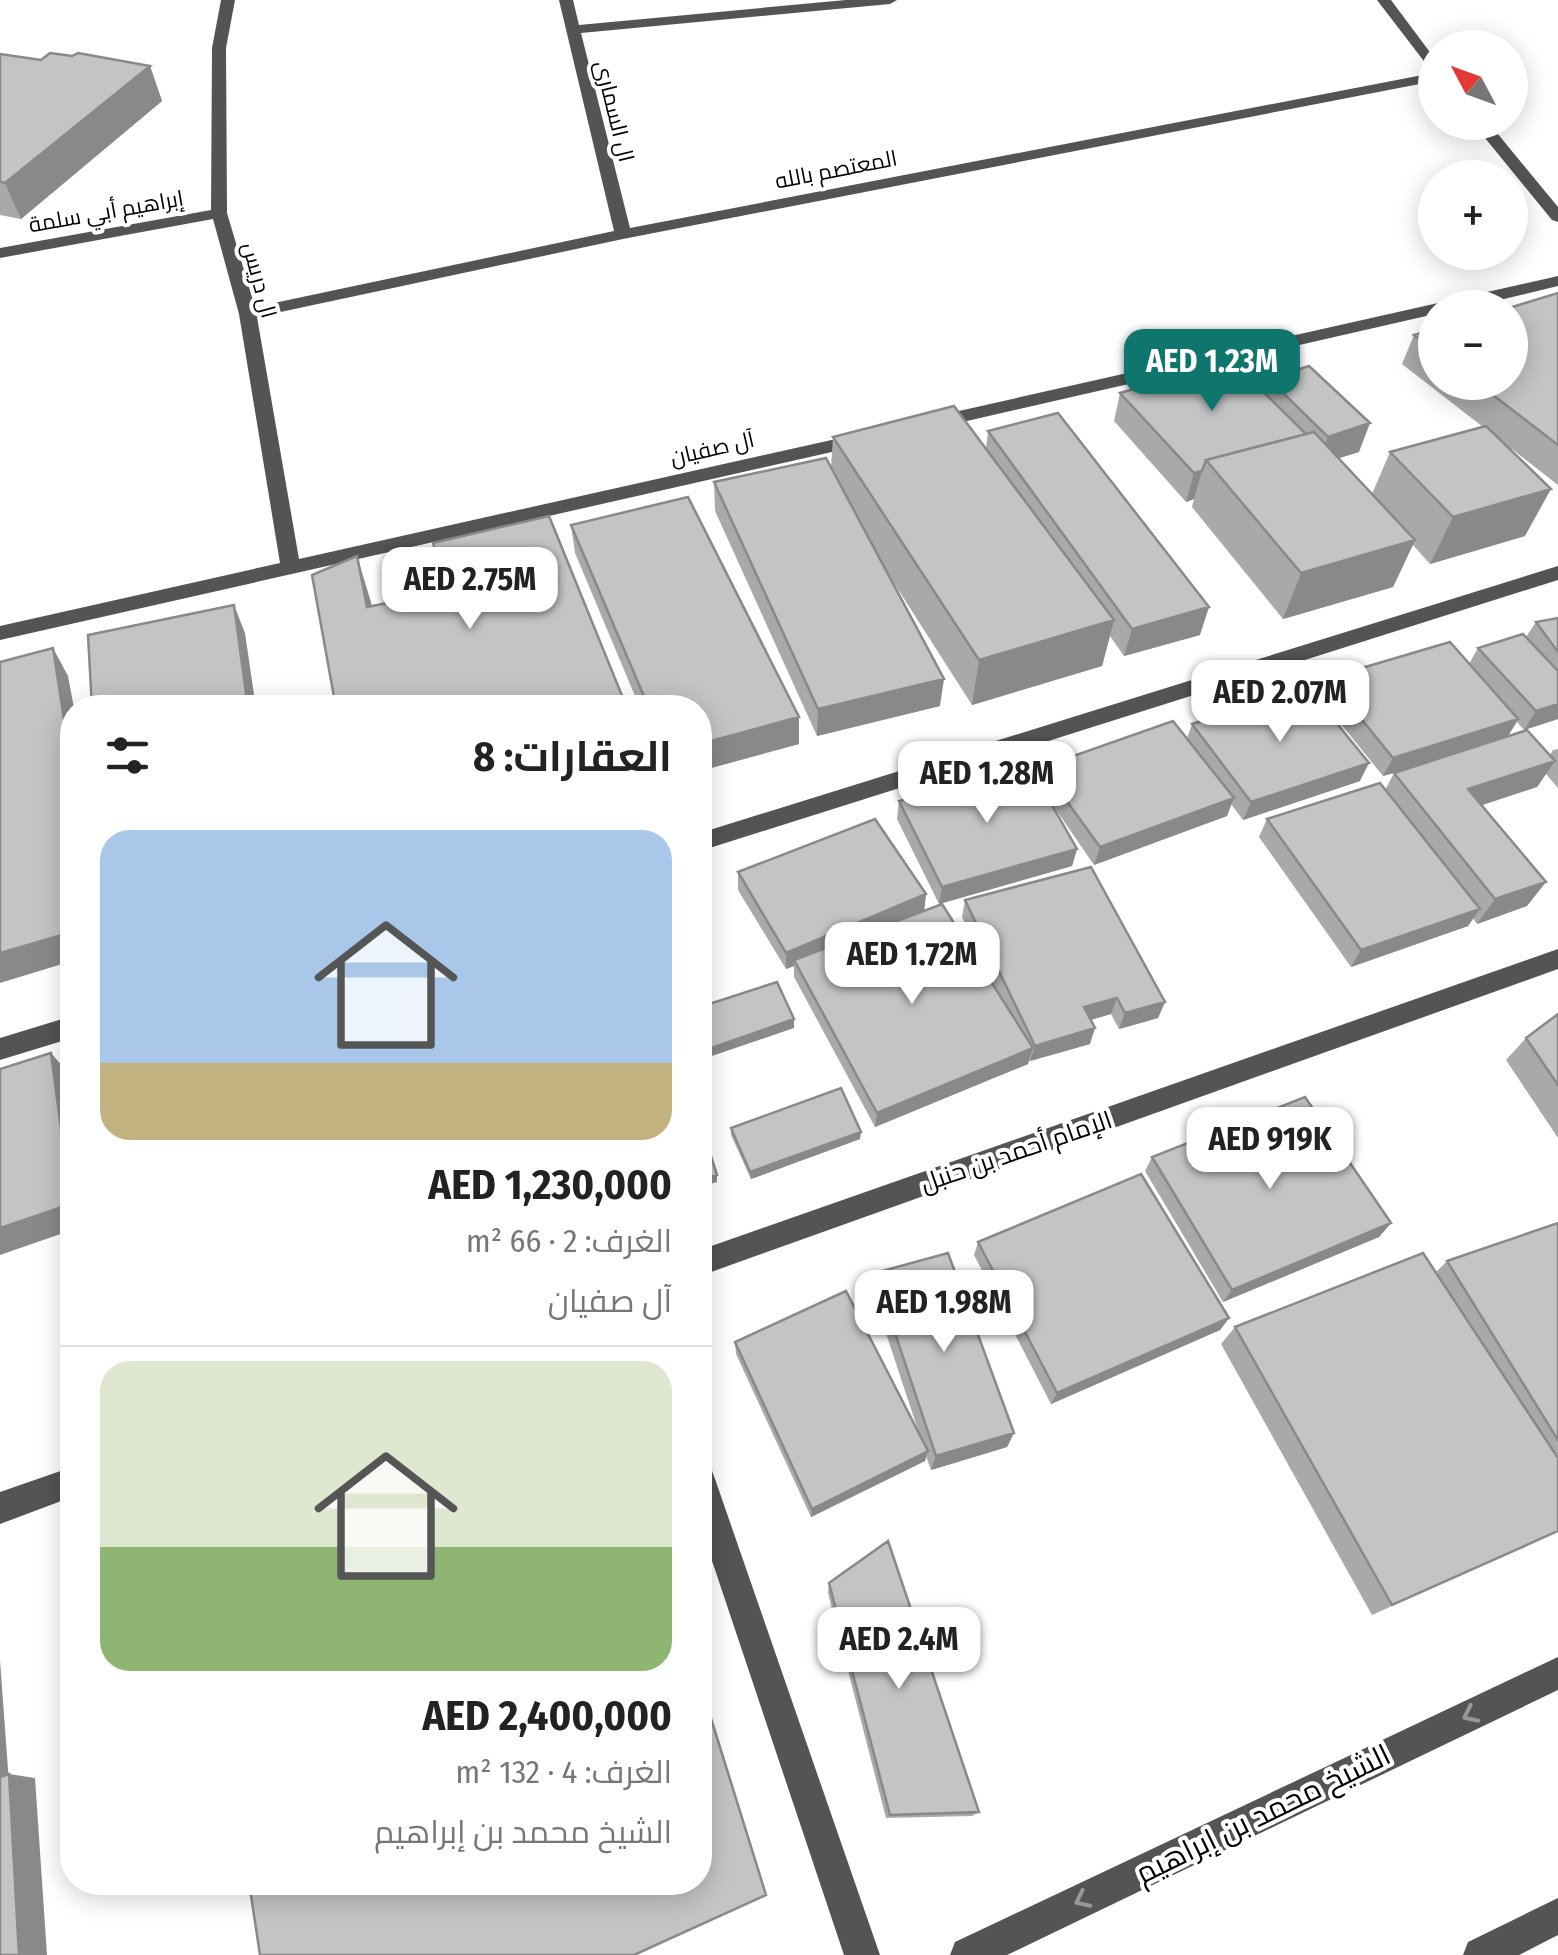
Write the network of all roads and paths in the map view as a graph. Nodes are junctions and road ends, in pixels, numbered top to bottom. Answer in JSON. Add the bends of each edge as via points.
{"nodes":[{"id":1,"x":228,"y":0,"type":"edge"},
{"id":2,"x":566,"y":0,"type":"edge"},
{"id":3,"x":890,"y":0,"type":"edge"},
{"id":4,"x":1384,"y":0,"type":"edge"},
{"id":5,"x":571,"y":30,"type":"junction"},
{"id":6,"x":1418,"y":46,"type":"edge"},
{"id":7,"x":1418,"y":80,"type":"edge"},
{"id":8,"x":1494,"y":140,"type":"edge"},
{"id":9,"x":219,"y":213,"type":"junction"},
{"id":10,"x":1558,"y":218,"type":"edge"},
{"id":11,"x":623,"y":234,"type":"junction"},
{"id":12,"x":0,"y":253,"type":"edge"},
{"id":13,"x":1558,"y":281,"type":"edge"},
{"id":14,"x":1518,"y":290,"type":"edge"},
{"id":15,"x":1418,"y":313,"type":"edge"},
{"id":16,"x":248,"y":314,"type":"junction"},
{"id":17,"x":290,"y":569,"type":"junction"},
{"id":18,"x":1558,"y":573,"type":"edge"},
{"id":19,"x":0,"y":633,"type":"edge"},
{"id":20,"x":712,"y":838,"type":"edge"},
{"id":21,"x":1558,"y":959,"type":"edge"},
{"id":22,"x":60,"y":1030,"type":"edge"},
{"id":23,"x":0,"y":1048,"type":"edge"},
{"id":24,"x":712,"y":1259,"type":"edge"},
{"id":25,"x":60,"y":1486,"type":"edge"},
{"id":26,"x":0,"y":1508,"type":"edge"},
{"id":27,"x":712,"y":1514,"type":"edge"},
{"id":28,"x":1558,"y":1673,"type":"edge"},
{"id":29,"x":1558,"y":1916,"type":"edge"},
{"id":30,"x":862,"y":1955,"type":"edge"},
{"id":31,"x":968,"y":1955,"type":"edge"},
{"id":32,"x":1481,"y":1955,"type":"edge"}],
"edges":[{"from":1,"to":9,"type":"street","name":"ال دريس","via":[[219,48]]},
{"from":2,"to":5,"type":"street","name":"ال السمارى"},
{"from":3,"to":5,"type":"street"},
{"from":4,"to":6,"type":"street"},
{"from":5,"to":11,"type":"street","name":"ال السمارى"},
{"from":7,"to":11,"type":"street","name":"المعتصم بالله"},
{"from":8,"to":10,"type":"street"},
{"from":9,"to":12,"type":"street","name":"إبراهيم أبي سلمة"},
{"from":9,"to":16,"type":"street","name":"ال دريس"},
{"from":11,"to":16,"type":"street","name":"المعتصم بالله"},
{"from":13,"to":14,"type":"street","name":"آل صفيان"},
{"from":15,"to":17,"type":"street","name":"آل صفيان"},
{"from":16,"to":17,"type":"street","name":"ال دريس"},
{"from":17,"to":19,"type":"street","name":"آل صفيان"},
{"from":18,"to":20,"type":"street"},
{"from":21,"to":24,"type":"street","name":"الإمام أحمد بن حنبل"},
{"from":22,"to":23,"type":"street"},
{"from":25,"to":26,"type":"street"},
{"from":27,"to":30,"type":"street"},
{"from":28,"to":31,"type":"street","name":"الشيخ محمد بن إبراهيم","one_way":true},
{"from":29,"to":32,"type":"street"}]}
